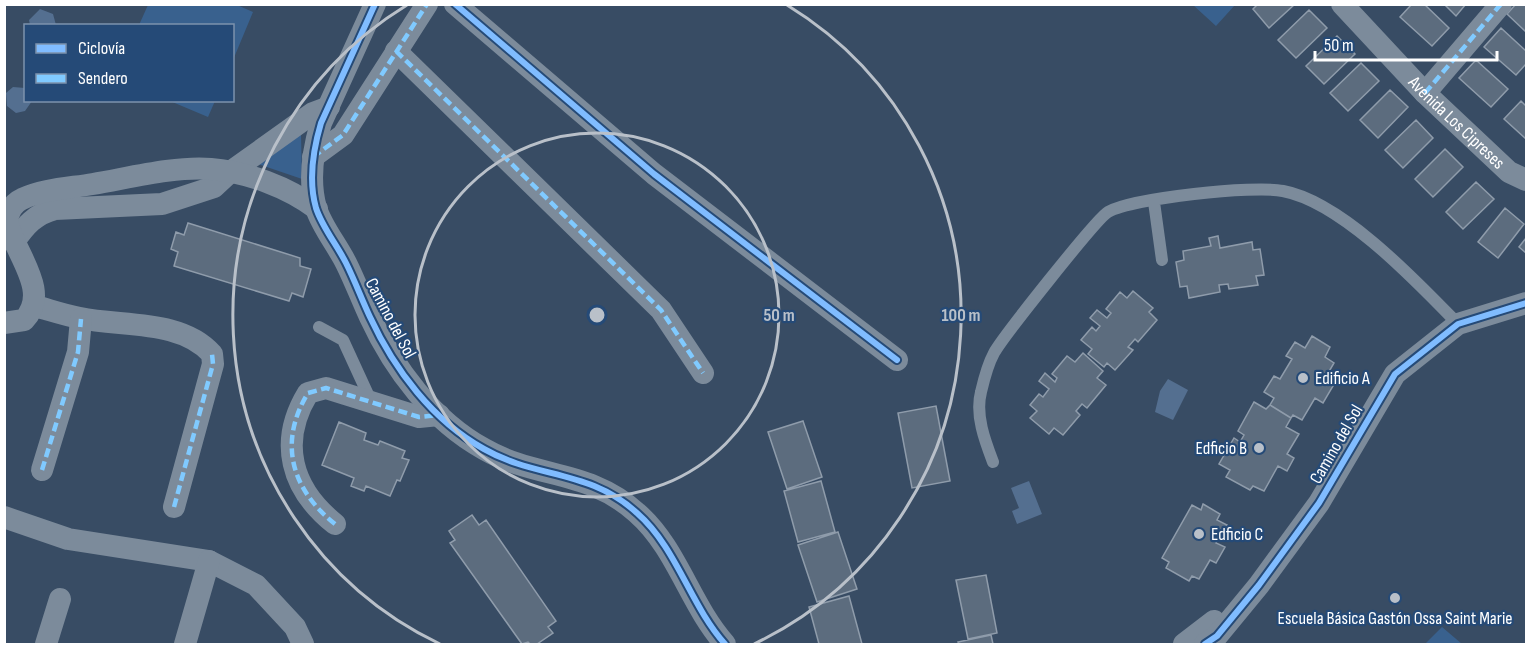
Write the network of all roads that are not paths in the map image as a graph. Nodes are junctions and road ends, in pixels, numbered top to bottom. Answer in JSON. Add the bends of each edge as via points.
{"nodes":[{"id":1,"x":375,"y":4,"type":"edge"},
{"id":2,"x":427,"y":4,"type":"edge"},
{"id":3,"x":454,"y":4,"type":"edge"},
{"id":4,"x":1342,"y":4,"type":"edge"},
{"id":5,"x":1501,"y":4,"type":"edge"},
{"id":6,"x":396,"y":51,"type":"junction"},
{"id":7,"x":1425,"y":93,"type":"junction"},
{"id":8,"x":329,"y":107,"type":"junction"},
{"id":9,"x":313,"y":156,"type":"junction"},
{"id":10,"x":229,"y":173,"type":"junction"},
{"id":11,"x":1527,"y":180,"type":"edge"},
{"id":12,"x":1154,"y":202,"type":"junction"},
{"id":13,"x":317,"y":209,"type":"junction"},
{"id":14,"x":9,"y":239,"type":"edge"},
{"id":15,"x":1162,"y":260,"type":"dead end"},
{"id":16,"x":1527,"y":303,"type":"edge"},
{"id":17,"x":34,"y":306,"type":"junction"},
{"id":18,"x":81,"y":319,"type":"junction"},
{"id":19,"x":4,"y":323,"type":"edge"},
{"id":20,"x":1458,"y":324,"type":"junction"},
{"id":21,"x":319,"y":327,"type":"dead end"},
{"id":22,"x":897,"y":360,"type":"dead end"},
{"id":23,"x":703,"y":373,"type":"dead end"},
{"id":24,"x":371,"y":401,"type":"junction"},
{"id":25,"x":439,"y":415,"type":"junction"},
{"id":26,"x":993,"y":462,"type":"dead end"},
{"id":27,"x":42,"y":470,"type":"dead end"},
{"id":28,"x":174,"y":507,"type":"dead end"},
{"id":29,"x":4,"y":517,"type":"edge"},
{"id":30,"x":335,"y":524,"type":"dead end"},
{"id":31,"x":209,"y":561,"type":"junction"},
{"id":32,"x":1259,"y":585,"type":"junction"},
{"id":33,"x":60,"y":599,"type":"dead end"},
{"id":34,"x":46,"y":645,"type":"edge"},
{"id":35,"x":185,"y":645,"type":"edge"},
{"id":36,"x":303,"y":645,"type":"edge"},
{"id":37,"x":724,"y":645,"type":"edge"},
{"id":38,"x":1184,"y":645,"type":"edge"},
{"id":39,"x":1206,"y":645,"type":"edge"}],
"edges":[{"from":1,"to":8,"type":"street","name":"Camino del Sol"},
{"from":2,"to":6,"type":"street"},
{"from":3,"to":22,"type":"street","via":[[654,174]]},
{"from":4,"to":7,"type":"street","name":"Avenida Los Cipreses"},
{"from":5,"to":7,"type":"street"},
{"from":6,"to":9,"type":"street","via":[[343,135]]},
{"from":6,"to":23,"type":"street","via":[[661,310]]},
{"from":7,"to":11,"type":"street","name":"Avenida Los Cipreses","via":[[1509,172]]},
{"from":8,"to":9,"type":"street","name":"Camino del Sol"},
{"from":8,"to":10,"type":"street","via":[[313,113]]},
{"from":9,"to":13,"type":"street","name":"Camino del Sol"},
{"from":10,"to":13,"type":"street","via":[[262,181]]},
{"from":10,"to":14,"type":"street","via":[[214,187],[162,204],[55,208],[41,212]]},
{"from":10,"to":14,"type":"street","via":[[210,169],[157,174],[34,195],[20,200],[10,210]]},
{"from":12,"to":15,"type":"lane"},
{"from":12,"to":20,"type":"lane","via":[[1201,193],[1284,191],[1321,206],[1388,254]]},
{"from":12,"to":26,"type":"lane","via":[[1107,212],[994,352],[980,394],[982,432]]},
{"from":13,"to":25,"type":"street","name":"Camino del Sol","via":[[386,347]]},
{"from":14,"to":17,"type":"street","via":[[34,287]]},
{"from":16,"to":20,"type":"street","name":"Camino del Sol"},
{"from":17,"to":18,"type":"street"},
{"from":17,"to":19,"type":"street","via":[[24,320]]},
{"from":18,"to":27,"type":"street","via":[[78,352]]},
{"from":18,"to":28,"type":"street","via":[[156,328],[192,338],[212,354],[213,364]]},
{"from":20,"to":32,"type":"street","name":"Camino del Sol","via":[[1395,374],[1319,503]]},
{"from":21,"to":24,"type":"lane","via":[[343,340]]},
{"from":24,"to":25,"type":"street","via":[[419,417]]},
{"from":24,"to":30,"type":"street","via":[[326,387],[308,393],[292,426],[295,468],[318,511]]},
{"from":25,"to":37,"type":"street","name":"Camino del Sol","via":[[469,440],[506,460],[583,480],[622,500],[652,529]]},
{"from":29,"to":31,"type":"street","via":[[68,539]]},
{"from":31,"to":35,"type":"street"},
{"from":31,"to":36,"type":"street","via":[[256,585],[295,627]]},
{"from":32,"to":38,"type":"street","name":"Camino del Sol"},
{"from":32,"to":39,"type":"street","name":"Camino del Sol"},
{"from":33,"to":34,"type":"street"}]}
